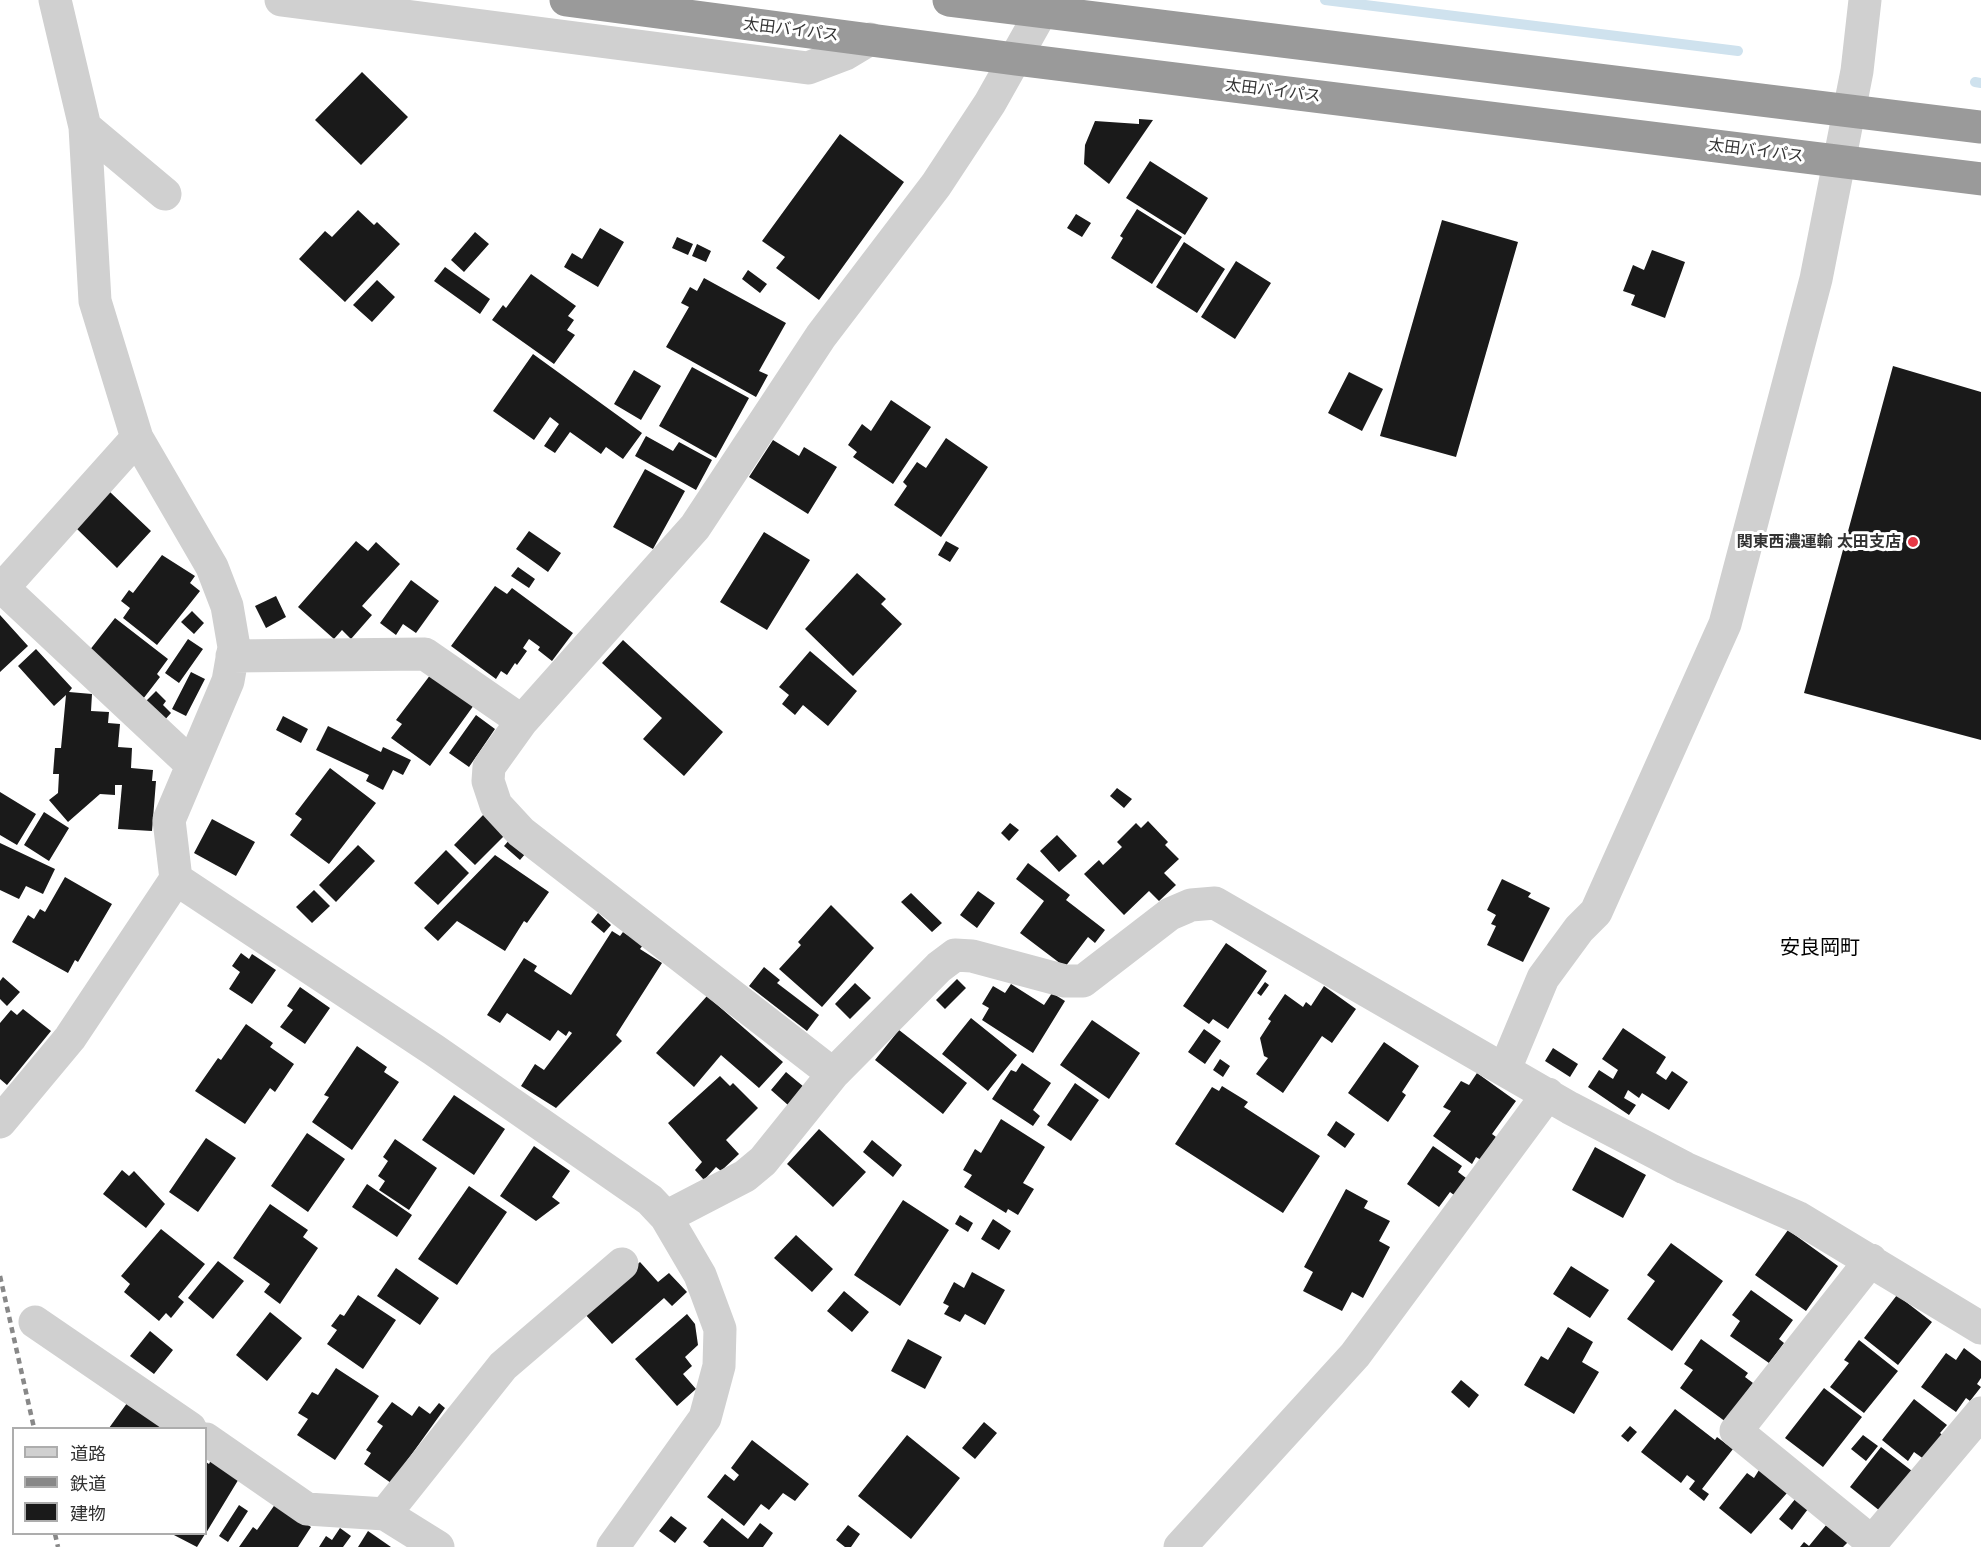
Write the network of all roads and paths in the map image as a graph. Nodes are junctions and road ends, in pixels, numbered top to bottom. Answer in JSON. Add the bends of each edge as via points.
{"nodes":[{"id":1,"x":55,"y":0,"type":"edge"},
{"id":2,"x":281,"y":0,"type":"edge"},
{"id":3,"x":566,"y":0,"type":"edge"},
{"id":4,"x":949,"y":0,"type":"edge"},
{"id":5,"x":1865,"y":0,"type":"edge"},
{"id":6,"x":1045,"y":6,"type":"edge"},
{"id":7,"x":870,"y":39,"type":"junction"},
{"id":8,"x":1015,"y":59,"type":"junction"},
{"id":9,"x":1850,"y":110,"type":"junction"},
{"id":10,"x":85,"y":127,"type":"junction"},
{"id":11,"x":1981,"y":127,"type":"edge"},
{"id":12,"x":1841,"y":161,"type":"junction"},
{"id":13,"x":1981,"y":179,"type":"edge"},
{"id":14,"x":165,"y":194,"type":"dead end"},
{"id":15,"x":137,"y":438,"type":"junction"},
{"id":16,"x":2,"y":590,"type":"edge"},
{"id":17,"x":232,"y":656,"type":"junction"},
{"id":18,"x":522,"y":721,"type":"junction"},
{"id":19,"x":191,"y":764,"type":"junction"},
{"id":20,"x":176,"y":879,"type":"junction"},
{"id":21,"x":1505,"y":1069,"type":"junction"},
{"id":22,"x":833,"y":1074,"type":"junction"},
{"id":23,"x":1548,"y":1094,"type":"junction"},
{"id":24,"x":0,"y":1122,"type":"edge"},
{"id":25,"x":666,"y":1217,"type":"junction"},
{"id":26,"x":1871,"y":1260,"type":"junction"},
{"id":27,"x":622,"y":1264,"type":"dead end"},
{"id":28,"x":35,"y":1322,"type":"dead end"},
{"id":29,"x":1981,"y":1328,"type":"edge"},
{"id":30,"x":1981,"y":1413,"type":"edge"},
{"id":31,"x":189,"y":1427,"type":"edge"},
{"id":32,"x":207,"y":1440,"type":"edge"},
{"id":33,"x":385,"y":1514,"type":"junction"},
{"id":34,"x":1870,"y":1544,"type":"edge"},
{"id":35,"x":438,"y":1547,"type":"edge"},
{"id":36,"x":613,"y":1547,"type":"edge"},
{"id":37,"x":1180,"y":1547,"type":"edge"}],
"edges":[{"from":1,"to":10,"type":"street"},
{"from":2,"to":7,"type":"street","via":[[807,68],[845,54]]},
{"from":3,"to":7,"type":"highway","name":"太田バイパス"},
{"from":4,"to":6,"type":"highway"},
{"from":5,"to":9,"type":"street"},
{"from":6,"to":8,"type":"street"},
{"from":6,"to":9,"type":"highway"},
{"from":7,"to":8,"type":"highway","name":"太田バイパス"},
{"from":8,"to":12,"type":"highway","name":"太田バイパス"},
{"from":8,"to":18,"type":"street","via":[[936,185],[821,336],[695,527]]},
{"from":9,"to":11,"type":"highway"},
{"from":9,"to":12,"type":"street"},
{"from":10,"to":14,"type":"street"},
{"from":10,"to":15,"type":"street","via":[[95,301]]},
{"from":12,"to":13,"type":"highway","name":"太田バイパス"},
{"from":12,"to":21,"type":"street","via":[[1816,279],[1725,624],[1596,912],[1543,978]]},
{"from":15,"to":16,"type":"street"},
{"from":15,"to":17,"type":"street","via":[[212,567],[227,606]]},
{"from":16,"to":19,"type":"street"},
{"from":17,"to":18,"type":"street","via":[[425,654]]},
{"from":17,"to":19,"type":"street","via":[[228,681]]},
{"from":18,"to":22,"type":"street","via":[[489,767],[488,781],[496,805],[521,832]]},
{"from":19,"to":20,"type":"street","via":[[169,820]]},
{"from":20,"to":24,"type":"street","via":[[70,1038]]},
{"from":20,"to":25,"type":"street","via":[[434,1050],[650,1200]]},
{"from":21,"to":22,"type":"street","via":[[1215,903],[1191,904],[1170,914],[1083,981],[1065,981],[955,955]]},
{"from":21,"to":23,"type":"street"},
{"from":22,"to":25,"type":"street","via":[[762,1161],[745,1176]]},
{"from":23,"to":26,"type":"street","via":[[1685,1168],[1797,1216]]},
{"from":23,"to":37,"type":"street","via":[[1355,1355]]},
{"from":25,"to":36,"type":"street","via":[[700,1275],[720,1329],[719,1366],[705,1418]]},
{"from":26,"to":29,"type":"street"},
{"from":26,"to":34,"type":"street","via":[[1736,1431]]},
{"from":27,"to":33,"type":"street","via":[[503,1366]]},
{"from":28,"to":31,"type":"street"},
{"from":30,"to":34,"type":"street"},
{"from":32,"to":33,"type":"street","via":[[307,1509]]},
{"from":33,"to":35,"type":"street"}]}
